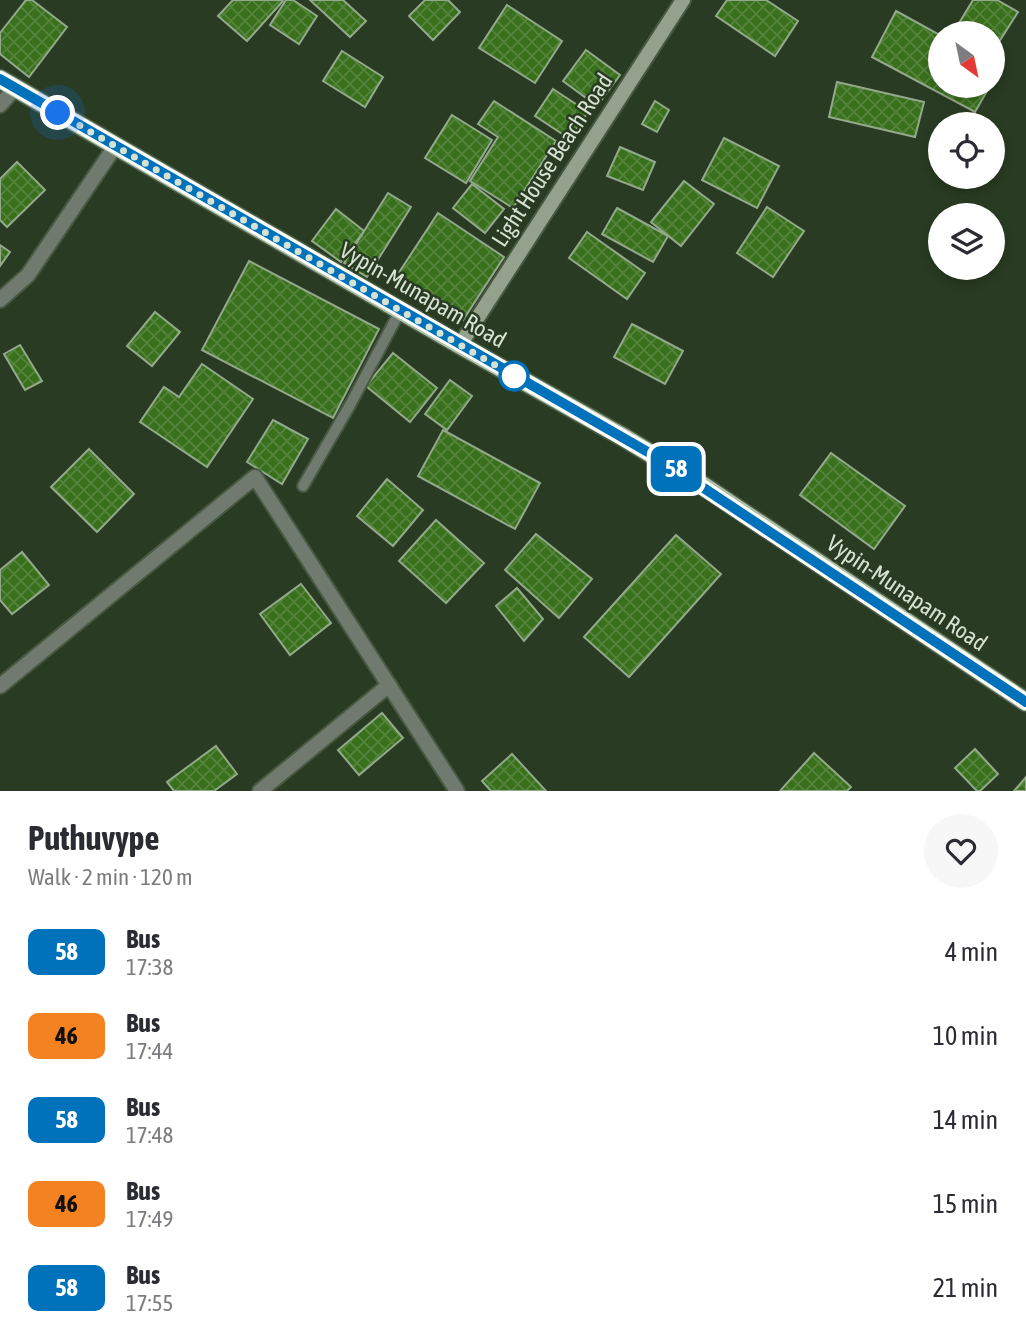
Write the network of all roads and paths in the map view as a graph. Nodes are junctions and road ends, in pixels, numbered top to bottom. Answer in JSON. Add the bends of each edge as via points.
{"nodes":[{"id":1,"x":682,"y":0,"type":"edge"},
{"id":2,"x":8,"y":84,"type":"edge"},
{"id":3,"x":0,"y":105,"type":"edge"},
{"id":4,"x":116,"y":145,"type":"junction"},
{"id":5,"x":0,"y":300,"type":"edge"},
{"id":6,"x":400,"y":311,"type":"junction"},
{"id":7,"x":460,"y":345,"type":"junction"},
{"id":8,"x":303,"y":486,"type":"dead end"},
{"id":9,"x":389,"y":685,"type":"junction"},
{"id":10,"x":0,"y":686,"type":"edge"},
{"id":11,"x":1026,"y":702,"type":"edge"},
{"id":12,"x":260,"y":791,"type":"edge"},
{"id":13,"x":457,"y":791,"type":"edge"}],
"edges":[{"from":1,"to":7,"type":"main road","name":"Light House Beach Road"},
{"from":2,"to":3,"type":"street"},
{"from":2,"to":4,"type":"main road","name":"Vypin-Munapam Road"},
{"from":4,"to":5,"type":"street","via":[[28,275]]},
{"from":4,"to":6,"type":"main road","name":"Vypin-Munapam Road"},
{"from":6,"to":7,"type":"main road","name":"Vypin-Munapam Road"},
{"from":6,"to":8,"type":"lane"},
{"from":7,"to":11,"type":"main road","name":"Vypin-Munapam Road","via":[[696,481]]},
{"from":9,"to":10,"type":"street","via":[[255,477]]},
{"from":9,"to":12,"type":"street"},
{"from":9,"to":13,"type":"street"}]}
